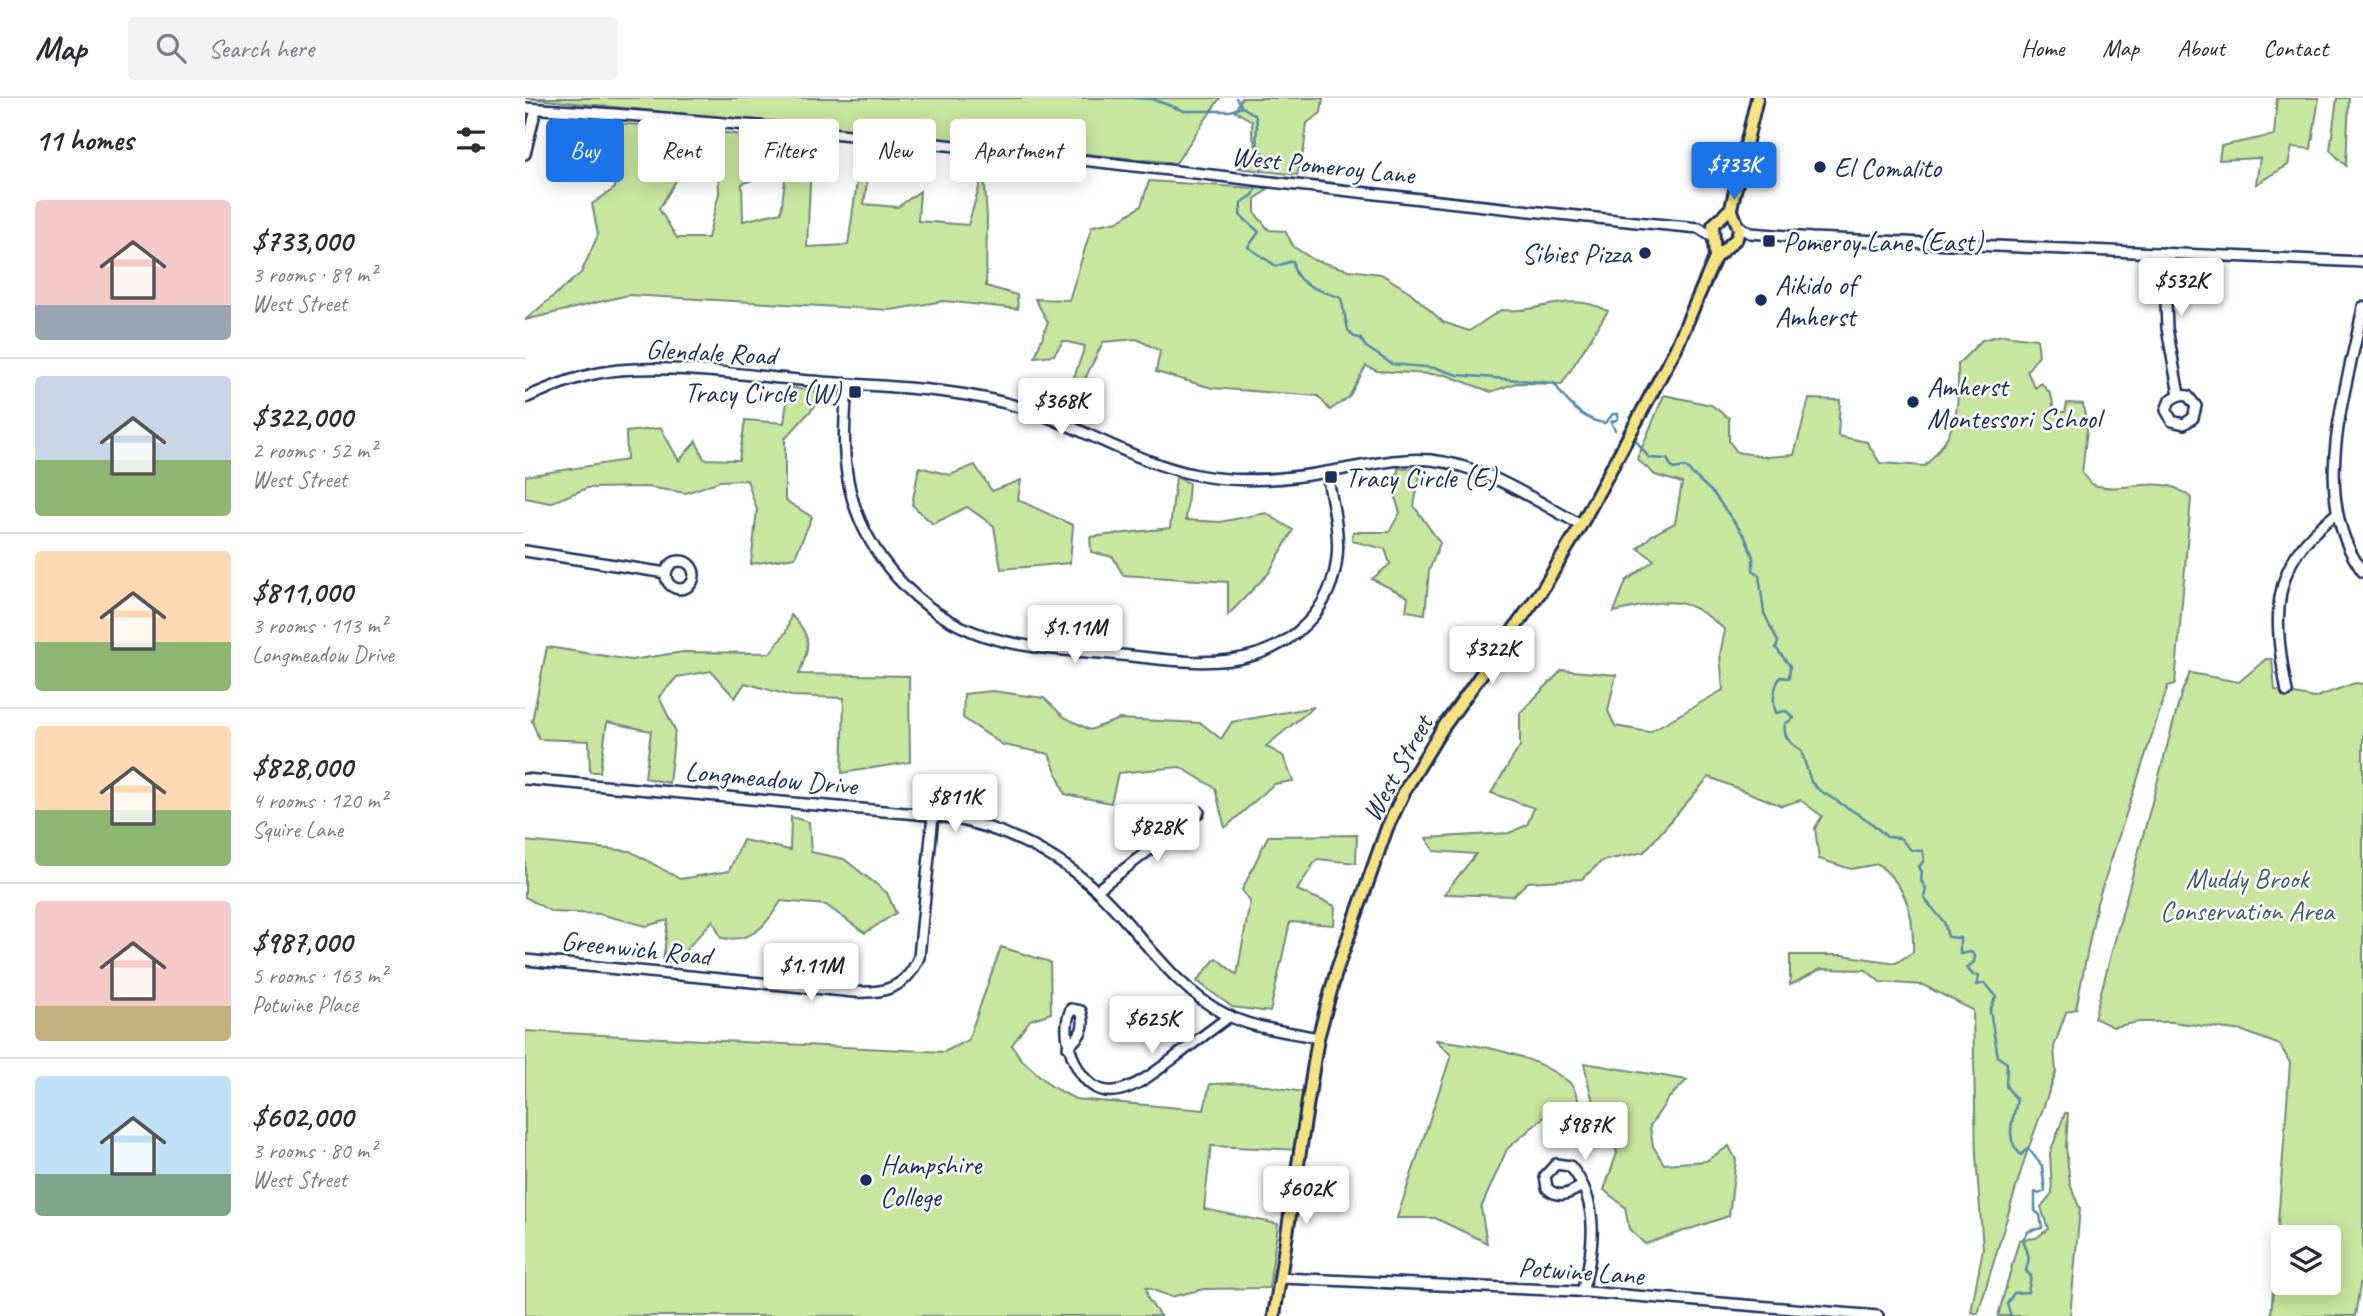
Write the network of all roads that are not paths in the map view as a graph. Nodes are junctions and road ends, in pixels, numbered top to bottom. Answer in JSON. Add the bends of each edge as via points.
{"nodes":[{"id":1,"x":1757,"y":98,"type":"edge"},
{"id":2,"x":525,"y":108,"type":"edge"},
{"id":3,"x":537,"y":109,"type":"junction"},
{"id":4,"x":525,"y":153,"type":"edge"},
{"id":5,"x":1731,"y":208,"type":"junction"},
{"id":6,"x":1718,"y":220,"type":"junction"},
{"id":7,"x":1737,"y":224,"type":"junction"},
{"id":8,"x":1699,"y":228,"type":"junction"},
{"id":9,"x":1750,"y":233,"type":"junction"},
{"id":10,"x":1713,"y":237,"type":"junction"},
{"id":11,"x":1732,"y":242,"type":"junction"},
{"id":12,"x":2164,"y":253,"type":"junction"},
{"id":13,"x":1715,"y":258,"type":"junction"},
{"id":14,"x":2363,"y":262,"type":"edge"},
{"id":15,"x":2363,"y":307,"type":"edge"},
{"id":16,"x":847,"y":384,"type":"junction"},
{"id":17,"x":2179,"y":395,"type":"dead end"},
{"id":18,"x":525,"y":398,"type":"edge"},
{"id":19,"x":1327,"y":473,"type":"junction"},
{"id":20,"x":2336,"y":514,"type":"junction"},
{"id":21,"x":1581,"y":525,"type":"junction"},
{"id":22,"x":525,"y":551,"type":"edge"},
{"id":23,"x":2363,"y":572,"type":"edge"},
{"id":24,"x":666,"y":573,"type":"dead end"},
{"id":25,"x":2287,"y":692,"type":"dead end"},
{"id":26,"x":525,"y":779,"type":"edge"},
{"id":27,"x":1199,"y":812,"type":"dead end"},
{"id":28,"x":933,"y":816,"type":"junction"},
{"id":29,"x":1097,"y":890,"type":"junction"},
{"id":30,"x":525,"y":960,"type":"edge"},
{"id":31,"x":1230,"y":1016,"type":"junction"},
{"id":32,"x":1318,"y":1038,"type":"junction"},
{"id":33,"x":1068,"y":1047,"type":"dead end"},
{"id":34,"x":1580,"y":1186,"type":"dead end"},
{"id":35,"x":1282,"y":1278,"type":"junction"},
{"id":36,"x":1582,"y":1292,"type":"junction"},
{"id":37,"x":1274,"y":1316,"type":"edge"},
{"id":38,"x":1878,"y":1316,"type":"edge"}],
"edges":[{"from":1,"to":5,"type":"main road"},
{"from":2,"to":3,"type":"street","name":"West Pomeroy Lane"},
{"from":3,"to":4,"type":"street"},
{"from":3,"to":8,"type":"street","name":"West Pomeroy Lane","via":[[829,135]]},
{"from":5,"to":6,"type":"main road"},
{"from":5,"to":7,"type":"main road"},
{"from":6,"to":7,"type":"main road","via":[[1727,217]]},
{"from":6,"to":8,"type":"street","name":"West Pomeroy Lane"},
{"from":6,"to":10,"type":"main road","name":"West Street"},
{"from":7,"to":9,"type":"street"},
{"from":7,"to":11,"type":"main road","via":[[1739,234]]},
{"from":8,"to":10,"type":"street","name":"West Pomeroy Lane"},
{"from":9,"to":11,"type":"street"},
{"from":9,"to":12,"type":"street"},
{"from":10,"to":11,"type":"main road","via":[[1720,243]]},
{"from":10,"to":13,"type":"main road","name":"West Street"},
{"from":11,"to":13,"type":"main road","name":"West Street"},
{"from":12,"to":14,"type":"street"},
{"from":12,"to":17,"type":"street","via":[[2167,328]]},
{"from":13,"to":21,"type":"main road","name":"West Street","via":[[1676,348]]},
{"from":15,"to":20,"type":"street","via":[[2334,463]]},
{"from":16,"to":18,"type":"street","name":"Glendale Road","via":[[669,369],[618,370],[583,376]]},
{"from":16,"to":19,"type":"street","name":"Glendale Road","via":[[963,395],[1020,408],[1152,463],[1198,475],[1252,481]]},
{"from":16,"to":19,"type":"street","via":[[844,444],[848,481],[883,561],[919,598],[956,625],[1027,645],[1203,663],[1242,660],[1278,648],[1311,619],[1333,580],[1337,542]]},
{"from":19,"to":21,"type":"street","name":"Glendale Road","via":[[1395,460],[1451,463],[1493,478]]},
{"from":20,"to":23,"type":"street"},
{"from":20,"to":25,"type":"street","via":[[2301,547],[2282,584],[2277,628]]},
{"from":21,"to":32,"type":"main road","name":"West Street","via":[[1405,790],[1372,869]]},
{"from":22,"to":24,"type":"street"},
{"from":26,"to":28,"type":"street","name":"Longmeadow Drive"},
{"from":27,"to":29,"type":"street"},
{"from":28,"to":29,"type":"street","name":"Longmeadow Drive","via":[[975,824],[1019,840],[1058,860]]},
{"from":28,"to":30,"type":"street","name":"Greenwich Road","via":[[919,957],[909,976],[890,989],[854,992]]},
{"from":29,"to":31,"type":"street","name":"Longmeadow Drive","via":[[1185,986]]},
{"from":31,"to":32,"type":"street","name":"Longmeadow Drive"},
{"from":31,"to":33,"type":"street","via":[[1121,1092],[1088,1083]]},
{"from":32,"to":35,"type":"main road","name":"West Street"},
{"from":34,"to":36,"type":"street","via":[[1593,1230]]},
{"from":35,"to":36,"type":"street","name":"Potwine Lane"},
{"from":35,"to":37,"type":"main road","name":"West Street"},
{"from":36,"to":38,"type":"street","name":"Potwine Lane"}]}
